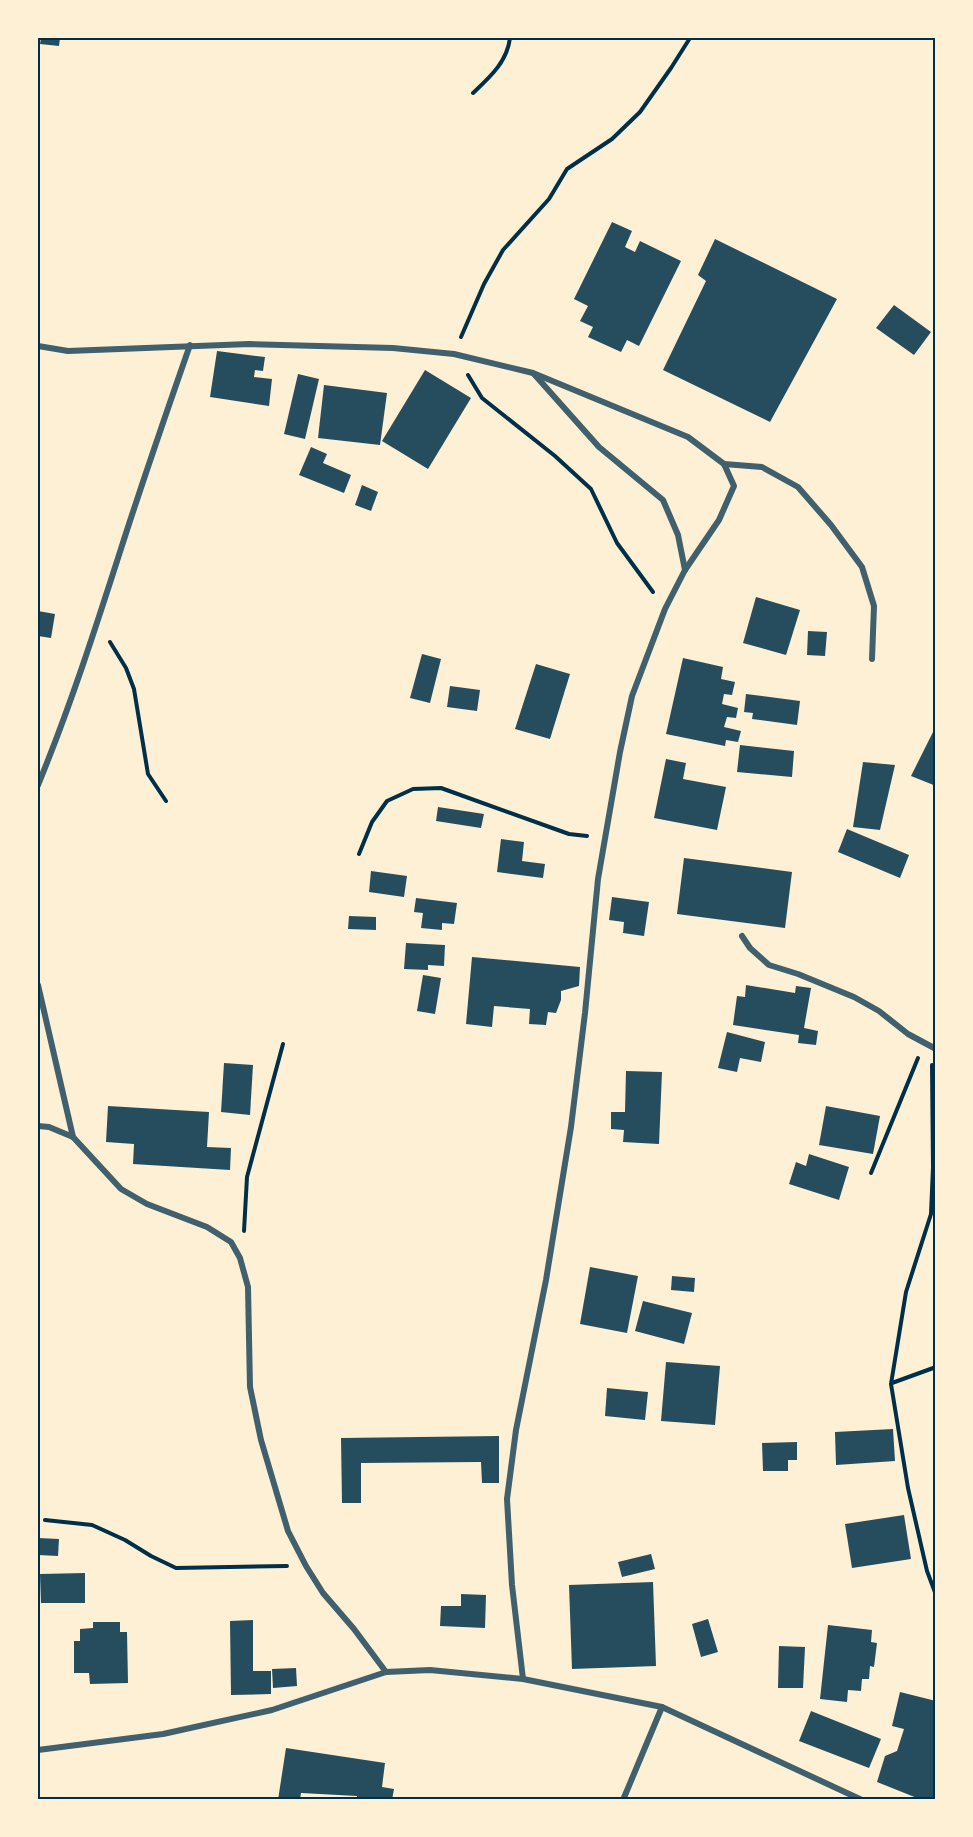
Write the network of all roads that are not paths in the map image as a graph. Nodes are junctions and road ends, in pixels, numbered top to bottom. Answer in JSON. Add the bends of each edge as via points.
{"nodes":[{"id":1,"x":190,"y":345,"type":"junction"},
{"id":2,"x":38,"y":346,"type":"edge"},
{"id":3,"x":533,"y":373,"type":"junction"},
{"id":4,"x":724,"y":464,"type":"junction"},
{"id":5,"x":685,"y":570,"type":"junction"},
{"id":6,"x":872,"y":660,"type":"dead end"},
{"id":7,"x":38,"y":785,"type":"edge"},
{"id":8,"x":742,"y":936,"type":"dead end"},
{"id":9,"x":38,"y":985,"type":"edge"},
{"id":10,"x":934,"y":1048,"type":"edge"},
{"id":11,"x":38,"y":1126,"type":"edge"},
{"id":12,"x":72,"y":1137,"type":"junction"},
{"id":13,"x":386,"y":1672,"type":"junction"},
{"id":14,"x":523,"y":1679,"type":"junction"},
{"id":15,"x":662,"y":1707,"type":"junction"},
{"id":16,"x":38,"y":1750,"type":"edge"},
{"id":17,"x":623,"y":1800,"type":"edge"},
{"id":18,"x":862,"y":1800,"type":"edge"}],
"edges":[{"from":1,"to":2,"type":"street","via":[[68,351]]},
{"from":1,"to":3,"type":"street","via":[[393,348],[454,354]]},
{"from":1,"to":7,"type":"street","via":[[97,625]]},
{"from":3,"to":4,"type":"street","via":[[688,437]]},
{"from":3,"to":5,"type":"street","via":[[599,447],[663,500],[678,535]]},
{"from":4,"to":5,"type":"street","via":[[734,486],[719,520]]},
{"from":4,"to":6,"type":"street","via":[[762,467],[798,487],[831,525],[861,567],[874,606]]},
{"from":5,"to":14,"type":"street","via":[[665,609],[632,696],[620,752],[598,879],[571,1127],[516,1430],[507,1499]]},
{"from":8,"to":10,"type":"street","via":[[769,965],[854,997]]},
{"from":9,"to":12,"type":"street"},
{"from":11,"to":12,"type":"street","via":[[49,1126]]},
{"from":12,"to":13,"type":"street","via":[[122,1188],[147,1204],[207,1227],[231,1242],[248,1287],[250,1387],[288,1531],[322,1593]]},
{"from":13,"to":14,"type":"street","via":[[430,1671]]},
{"from":13,"to":16,"type":"street","via":[[272,1710],[163,1734]]},
{"from":14,"to":15,"type":"street"},
{"from":15,"to":17,"type":"street"},
{"from":15,"to":18,"type":"street"}]}
